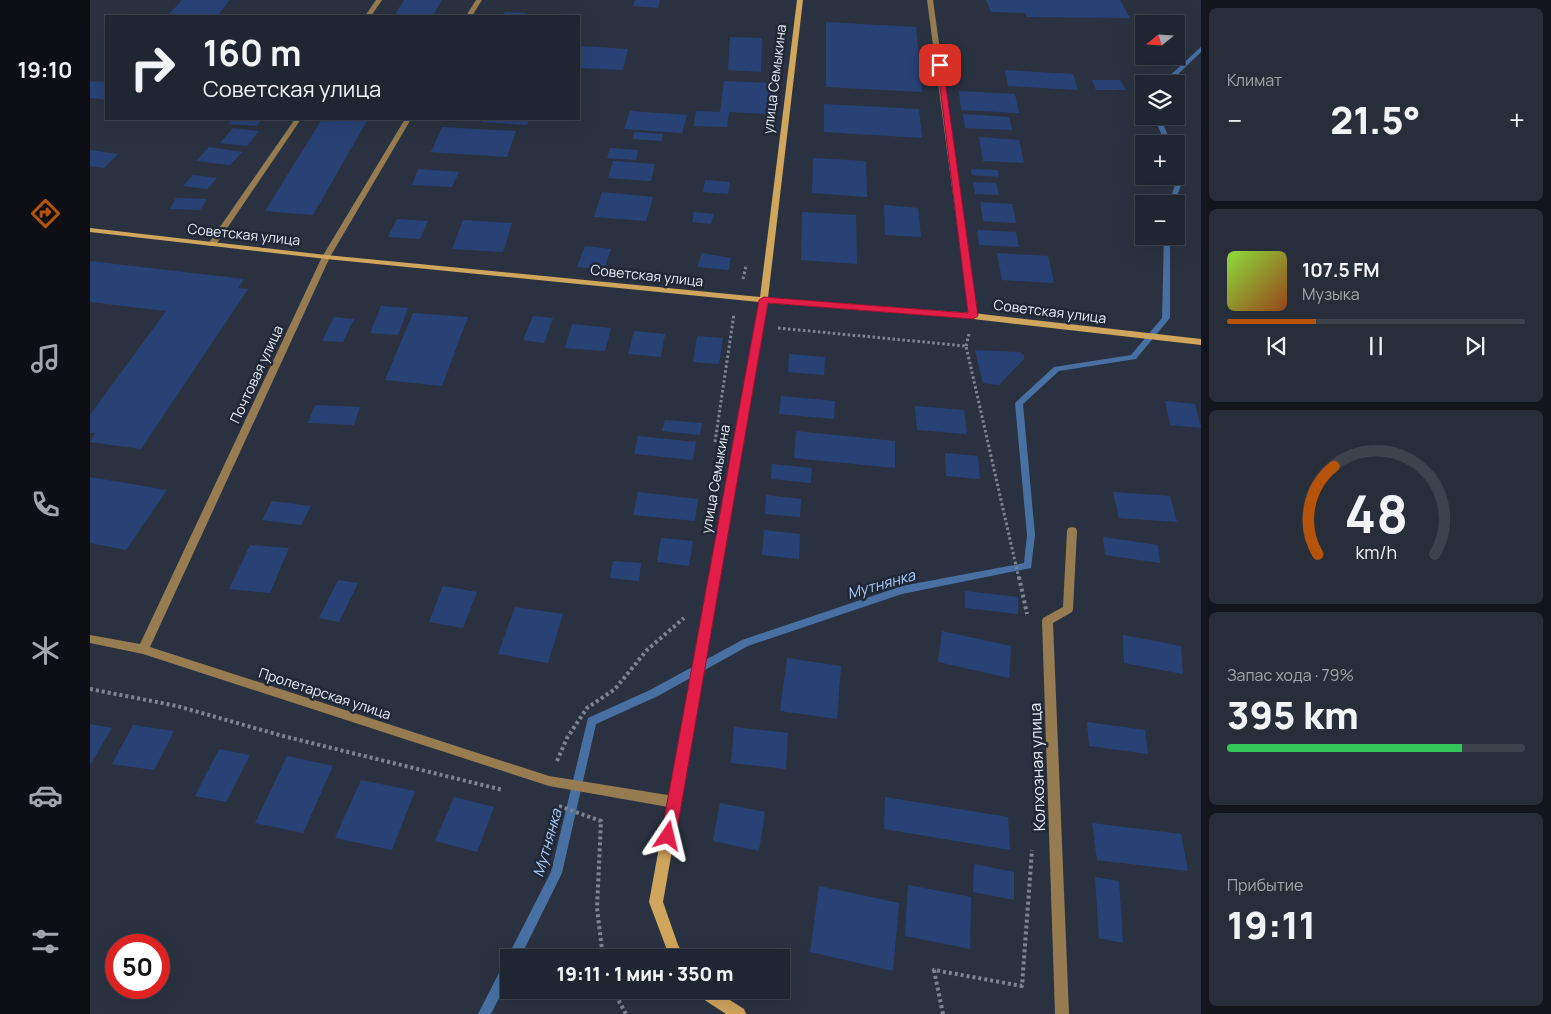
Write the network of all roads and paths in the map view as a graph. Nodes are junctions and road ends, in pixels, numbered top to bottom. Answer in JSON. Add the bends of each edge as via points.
{"nodes":[{"id":1,"x":379,"y":0,"type":"edge"},
{"id":2,"x":479,"y":0,"type":"edge"},
{"id":3,"x":800,"y":0,"type":"edge"},
{"id":4,"x":930,"y":0,"type":"edge"},
{"id":5,"x":369,"y":15,"type":"edge"},
{"id":6,"x":471,"y":15,"type":"edge"},
{"id":7,"x":297,"y":120,"type":"edge"},
{"id":8,"x":407,"y":120,"type":"edge"},
{"id":9,"x":90,"y":230,"type":"edge"},
{"id":10,"x":212,"y":244,"type":"junction"},
{"id":11,"x":326,"y":257,"type":"junction"},
{"id":12,"x":747,"y":259,"type":"dead end"},
{"id":13,"x":738,"y":297,"type":"junction"},
{"id":14,"x":764,"y":300,"type":"junction"},
{"id":15,"x":973,"y":316,"type":"junction"},
{"id":16,"x":732,"y":322,"type":"junction"},
{"id":17,"x":759,"y":326,"type":"junction"},
{"id":18,"x":1201,"y":342,"type":"edge"},
{"id":19,"x":714,"y":448,"type":"dead end"},
{"id":20,"x":1072,"y":531,"type":"dead end"},
{"id":21,"x":690,"y":613,"type":"dead end"},
{"id":22,"x":1028,"y":619,"type":"dead end"},
{"id":23,"x":90,"y":639,"type":"edge"},
{"id":24,"x":143,"y":649,"type":"junction"},
{"id":25,"x":90,"y":689,"type":"edge"},
{"id":26,"x":553,"y":782,"type":"junction"},
{"id":27,"x":512,"y":792,"type":"dead end"},
{"id":28,"x":674,"y":802,"type":"junction"},
{"id":29,"x":559,"y":806,"type":"dead end"},
{"id":30,"x":1032,"y":847,"type":"dead end"},
{"id":31,"x":602,"y":949,"type":"edge"},
{"id":32,"x":673,"y":949,"type":"edge"},
{"id":33,"x":618,"y":999,"type":"edge"},
{"id":34,"x":716,"y":999,"type":"edge"},
{"id":35,"x":626,"y":1014,"type":"edge"},
{"id":36,"x":740,"y":1014,"type":"edge"},
{"id":37,"x":943,"y":1014,"type":"edge"},
{"id":38,"x":1062,"y":1014,"type":"edge"}],
"edges":[{"from":1,"to":5,"type":"street"},
{"from":2,"to":6,"type":"street"},
{"from":3,"to":14,"type":"main road","name":"улица Семыкина"},
{"from":4,"to":15,"type":"street"},
{"from":7,"to":10,"type":"street"},
{"from":8,"to":11,"type":"street","name":"Почтовая улица"},
{"from":9,"to":10,"type":"main road","name":"Советская улица"},
{"from":10,"to":11,"type":"main road","name":"Советская улица"},
{"from":11,"to":13,"type":"main road","name":"Советская улица"},
{"from":11,"to":24,"type":"street","name":"Почтовая улица"},
{"from":12,"to":13,"type":"path"},
{"from":13,"to":14,"type":"main road","name":"Советская улица"},
{"from":13,"to":16,"type":"path"},
{"from":14,"to":15,"type":"main road","name":"Советская улица"},
{"from":14,"to":17,"type":"main road","name":"улица Семыкина"},
{"from":15,"to":18,"type":"main road","name":"Советская улица"},
{"from":16,"to":17,"type":"path"},
{"from":16,"to":19,"type":"path"},
{"from":17,"to":22,"type":"path","via":[[966,346]]},
{"from":17,"to":28,"type":"main road","name":"улица Семыкина"},
{"from":20,"to":38,"type":"street","name":"Колхозная улица","via":[[1068,609],[1048,621]]},
{"from":21,"to":26,"type":"path","via":[[647,650],[614,689],[587,708],[566,738]]},
{"from":23,"to":24,"type":"street","name":"Пролетарская улица"},
{"from":24,"to":26,"type":"street","name":"Пролетарская улица"},
{"from":25,"to":27,"type":"path","via":[[177,706],[283,736]]},
{"from":26,"to":28,"type":"street","name":"Пролетарская улица"},
{"from":28,"to":32,"type":"main road","name":"улица Семыкина","via":[[656,902]]},
{"from":29,"to":31,"type":"path","via":[[600,821],[597,908]]},
{"from":30,"to":37,"type":"path","via":[[1022,986],[934,970]]},
{"from":33,"to":35,"type":"path"},
{"from":34,"to":36,"type":"main road"}]}
